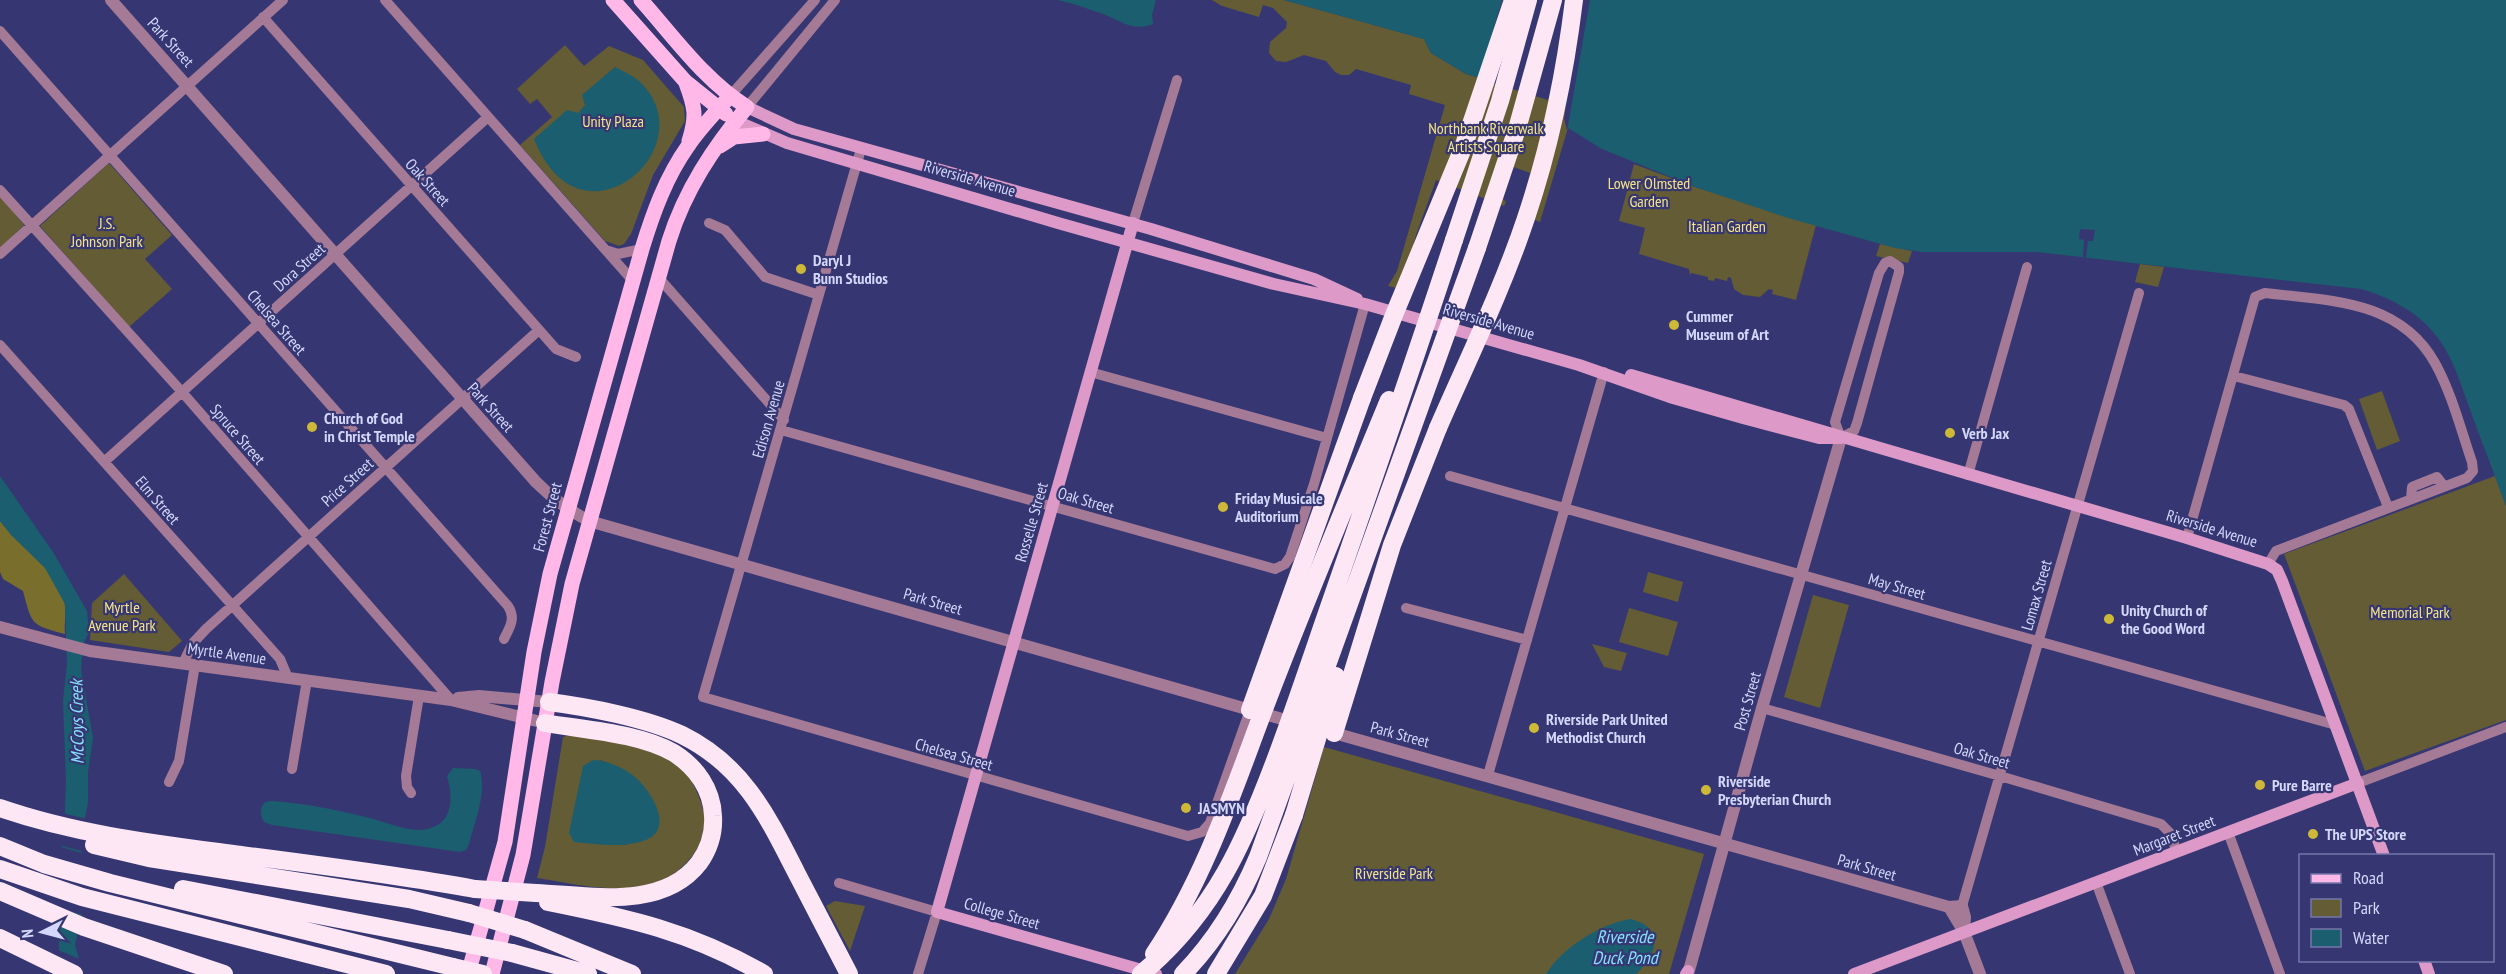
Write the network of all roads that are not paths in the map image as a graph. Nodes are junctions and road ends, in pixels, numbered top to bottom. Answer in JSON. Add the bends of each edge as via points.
{"nodes":[{"id":1,"x":111,"y":0,"type":"edge"},
{"id":2,"x":283,"y":0,"type":"edge"},
{"id":3,"x":385,"y":0,"type":"edge"},
{"id":4,"x":613,"y":0,"type":"edge"},
{"id":5,"x":641,"y":0,"type":"edge"},
{"id":6,"x":815,"y":0,"type":"edge"},
{"id":7,"x":835,"y":0,"type":"edge"},
{"id":8,"x":1513,"y":0,"type":"edge"},
{"id":9,"x":1528,"y":0,"type":"edge"},
{"id":10,"x":1553,"y":0,"type":"edge"},
{"id":11,"x":1574,"y":0,"type":"edge"},
{"id":12,"x":263,"y":17,"type":"junction"},
{"id":13,"x":0,"y":31,"type":"edge"},
{"id":14,"x":1177,"y":80,"type":"dead end"},
{"id":15,"x":685,"y":81,"type":"junction"},
{"id":16,"x":188,"y":86,"type":"junction"},
{"id":17,"x":730,"y":96,"type":"junction"},
{"id":18,"x":747,"y":107,"type":"junction"},
{"id":19,"x":719,"y":109,"type":"junction"},
{"id":20,"x":488,"y":117,"type":"junction"},
{"id":21,"x":736,"y":121,"type":"junction"},
{"id":22,"x":763,"y":134,"type":"junction"},
{"id":23,"x":687,"y":147,"type":"junction"},
{"id":24,"x":714,"y":148,"type":"junction"},
{"id":25,"x":861,"y":149,"type":"junction"},
{"id":26,"x":109,"y":156,"type":"junction"},
{"id":27,"x":857,"y":164,"type":"junction"},
{"id":28,"x":411,"y":185,"type":"junction"},
{"id":29,"x":0,"y":190,"type":"edge"},
{"id":30,"x":1011,"y":191,"type":"junction"},
{"id":31,"x":983,"y":200,"type":"junction"},
{"id":32,"x":709,"y":223,"type":"dead end"},
{"id":33,"x":1134,"y":223,"type":"junction"},
{"id":34,"x":32,"y":226,"type":"junction"},
{"id":35,"x":1454,"y":240,"type":"junction"},
{"id":36,"x":1128,"y":242,"type":"junction"},
{"id":37,"x":642,"y":249,"type":"junction"},
{"id":38,"x":606,"y":250,"type":"junction"},
{"id":39,"x":0,"y":254,"type":"edge"},
{"id":40,"x":334,"y":255,"type":"junction"},
{"id":41,"x":2027,"y":267,"type":"dead end"},
{"id":42,"x":658,"y":278,"type":"junction"},
{"id":43,"x":633,"y":281,"type":"junction"},
{"id":44,"x":2139,"y":292,"type":"dead end"},
{"id":45,"x":819,"y":295,"type":"junction"},
{"id":46,"x":1365,"y":304,"type":"junction"},
{"id":47,"x":258,"y":324,"type":"junction"},
{"id":48,"x":539,"y":330,"type":"junction"},
{"id":49,"x":0,"y":345,"type":"edge"},
{"id":50,"x":576,"y":357,"type":"dead end"},
{"id":51,"x":1090,"y":372,"type":"junction"},
{"id":52,"x":1604,"y":372,"type":"junction"},
{"id":53,"x":2234,"y":376,"type":"junction"},
{"id":54,"x":182,"y":392,"type":"junction"},
{"id":55,"x":462,"y":399,"type":"junction"},
{"id":56,"x":782,"y":425,"type":"junction"},
{"id":57,"x":1327,"y":438,"type":"junction"},
{"id":58,"x":1841,"y":438,"type":"junction"},
{"id":59,"x":104,"y":462,"type":"junction"},
{"id":60,"x":385,"y":468,"type":"junction"},
{"id":61,"x":1396,"y":473,"type":"junction"},
{"id":62,"x":1968,"y":475,"type":"junction"},
{"id":63,"x":1450,"y":476,"type":"dead end"},
{"id":64,"x":1053,"y":506,"type":"junction"},
{"id":65,"x":1564,"y":507,"type":"junction"},
{"id":66,"x":2077,"y":507,"type":"junction"},
{"id":67,"x":2388,"y":507,"type":"junction"},
{"id":68,"x":568,"y":509,"type":"junction"},
{"id":69,"x":589,"y":520,"type":"junction"},
{"id":70,"x":308,"y":536,"type":"junction"},
{"id":71,"x":2187,"y":538,"type":"junction"},
{"id":72,"x":742,"y":563,"type":"junction"},
{"id":73,"x":2268,"y":564,"type":"junction"},
{"id":74,"x":1800,"y":574,"type":"junction"},
{"id":75,"x":231,"y":606,"type":"junction"},
{"id":76,"x":1406,"y":608,"type":"dead end"},
{"id":77,"x":0,"y":627,"type":"edge"},
{"id":78,"x":504,"y":639,"type":"dead end"},
{"id":79,"x":1527,"y":640,"type":"junction"},
{"id":80,"x":1014,"y":642,"type":"junction"},
{"id":81,"x":2038,"y":642,"type":"junction"},
{"id":82,"x":189,"y":664,"type":"junction"},
{"id":83,"x":288,"y":678,"type":"junction"},
{"id":84,"x":307,"y":680,"type":"junction"},
{"id":85,"x":419,"y":696,"type":"junction"},
{"id":86,"x":703,"y":697,"type":"joint"},
{"id":87,"x":527,"y":699,"type":"junction"},
{"id":88,"x":451,"y":700,"type":"junction"},
{"id":89,"x":549,"y":702,"type":"junction"},
{"id":90,"x":1762,"y":708,"type":"junction"},
{"id":91,"x":1250,"y":710,"type":"junction"},
{"id":92,"x":524,"y":718,"type":"junction"},
{"id":93,"x":545,"y":723,"type":"junction"},
{"id":94,"x":2336,"y":725,"type":"junction"},
{"id":95,"x":2506,"y":727,"type":"edge"},
{"id":96,"x":1335,"y":734,"type":"junction"},
{"id":97,"x":292,"y":769,"type":"dead end"},
{"id":98,"x":975,"y":776,"type":"junction"},
{"id":99,"x":1488,"y":776,"type":"junction"},
{"id":100,"x":2000,"y":776,"type":"junction"},
{"id":101,"x":169,"y":782,"type":"dead end"},
{"id":102,"x":2358,"y":783,"type":"junction"},
{"id":103,"x":411,"y":793,"type":"dead end"},
{"id":104,"x":0,"y":808,"type":"edge"},
{"id":105,"x":2228,"y":832,"type":"junction"},
{"id":106,"x":1724,"y":843,"type":"junction"},
{"id":107,"x":0,"y":846,"type":"edge"},
{"id":108,"x":149,"y":851,"type":"junction"},
{"id":109,"x":2176,"y":852,"type":"junction"},
{"id":110,"x":2384,"y":854,"type":"edge"},
{"id":111,"x":0,"y":868,"type":"edge"},
{"id":112,"x":2096,"y":882,"type":"junction"},
{"id":113,"x":839,"y":883,"type":"dead end"},
{"id":114,"x":147,"y":887,"type":"junction"},
{"id":115,"x":0,"y":891,"type":"edge"},
{"id":116,"x":535,"y":896,"type":"junction"},
{"id":117,"x":1962,"y":906,"type":"junction"},
{"id":118,"x":1949,"y":907,"type":"junction"},
{"id":119,"x":937,"y":912,"type":"junction"},
{"id":120,"x":146,"y":914,"type":"junction"},
{"id":121,"x":1964,"y":932,"type":"junction"},
{"id":122,"x":0,"y":938,"type":"edge"},
{"id":123,"x":460,"y":970,"type":"edge"},
{"id":124,"x":1688,"y":973,"type":"edge"},
{"id":125,"x":74,"y":974,"type":"edge"},
{"id":126,"x":224,"y":974,"type":"edge"},
{"id":127,"x":340,"y":974,"type":"edge"},
{"id":128,"x":386,"y":974,"type":"edge"},
{"id":129,"x":483,"y":974,"type":"edge"},
{"id":130,"x":492,"y":974,"type":"edge"},
{"id":131,"x":588,"y":974,"type":"edge"},
{"id":132,"x":632,"y":974,"type":"edge"},
{"id":133,"x":764,"y":974,"type":"edge"},
{"id":134,"x":849,"y":974,"type":"edge"},
{"id":135,"x":918,"y":974,"type":"edge"},
{"id":136,"x":1140,"y":974,"type":"edge"},
{"id":137,"x":1156,"y":974,"type":"edge"},
{"id":138,"x":1183,"y":974,"type":"edge"},
{"id":139,"x":1216,"y":974,"type":"edge"},
{"id":140,"x":1854,"y":974,"type":"edge"},
{"id":141,"x":1980,"y":974,"type":"edge"},
{"id":142,"x":2130,"y":974,"type":"edge"},
{"id":143,"x":2280,"y":974,"type":"edge"}],
"edges":[{"from":1,"to":16,"type":"street","name":"Park Street"},
{"from":2,"to":12,"type":"street"},
{"from":3,"to":20,"type":"street"},
{"from":4,"to":15,"type":"main road","name":"Riverside Avenue"},
{"from":5,"to":17,"type":"main road","name":"Riverside Avenue"},
{"from":6,"to":17,"type":"street"},
{"from":7,"to":18,"type":"street"},
{"from":8,"to":91,"type":"highway","bridge":true,"via":[[1463,148],[1362,399]]},
{"from":9,"to":35,"type":"highway","via":[[1494,123]]},
{"from":10,"to":61,"type":"highway","bridge":true,"via":[[1517,129]]},
{"from":11,"to":96,"type":"highway","bridge":true,"via":[[1559,95],[1534,194],[1503,279],[1392,545]]},
{"from":12,"to":16,"type":"street"},
{"from":12,"to":28,"type":"street","name":"Oak Street"},
{"from":13,"to":26,"type":"street","name":"Chelsea Street"},
{"from":14,"to":33,"type":"street","name":"Rosselle Street"},
{"from":15,"to":19,"type":"main road","name":"Riverside Avenue"},
{"from":15,"to":23,"type":"main road","via":[[695,112]]},
{"from":16,"to":26,"type":"street"},
{"from":16,"to":40,"type":"street","name":"Park Street"},
{"from":17,"to":18,"type":"main road","name":"Riverside Avenue"},
{"from":17,"to":19,"type":"main road","name":"Forest Street"},
{"from":18,"to":21,"type":"main road"},
{"from":18,"to":25,"type":"main road","name":"Riverside Avenue","via":[[788,127]]},
{"from":19,"to":21,"type":"main road","name":"Riverside Avenue"},
{"from":19,"to":23,"type":"main road","name":"Forest Street"},
{"from":20,"to":28,"type":"street","name":"Dora Street"},
{"from":20,"to":38,"type":"street"},
{"from":21,"to":22,"type":"main road","name":"Riverside Avenue"},
{"from":21,"to":24,"type":"main road"},
{"from":22,"to":24,"type":"main road","via":[[734,137]]},
{"from":22,"to":27,"type":"main road","name":"Riverside Avenue"},
{"from":23,"to":37,"type":"main road","name":"Forest Street","via":[[663,191]]},
{"from":24,"to":42,"type":"main road","via":[[680,211]]},
{"from":25,"to":27,"type":"street","name":"Edison Avenue"},
{"from":25,"to":30,"type":"main road","name":"Riverside Avenue"},
{"from":26,"to":34,"type":"street"},
{"from":26,"to":47,"type":"street","name":"Chelsea Street"},
{"from":27,"to":31,"type":"main road","name":"Riverside Avenue"},
{"from":27,"to":45,"type":"street","name":"Edison Avenue"},
{"from":28,"to":40,"type":"street","name":"Dora Street"},
{"from":28,"to":48,"type":"street","name":"Oak Street"},
{"from":29,"to":34,"type":"street","name":"Spruce Street"},
{"from":30,"to":31,"type":"main road"},
{"from":30,"to":33,"type":"main road","name":"Riverside Avenue"},
{"from":31,"to":36,"type":"main road","name":"Riverside Avenue"},
{"from":32,"to":45,"type":"street","via":[[728,232],[765,277]]},
{"from":33,"to":36,"type":"main road","name":"Rosselle Street"},
{"from":33,"to":46,"type":"main road","name":"Riverside Avenue","via":[[1314,279]]},
{"from":34,"to":39,"type":"street"},
{"from":34,"to":54,"type":"street","name":"Spruce Street"},
{"from":35,"to":136,"type":"highway","bridge":true,"via":[[1288,646],[1212,848],[1178,915]]},
{"from":35,"to":136,"type":"highway","bridge":true,"via":[[1306,673],[1249,826],[1228,871],[1201,912],[1167,951]]},
{"from":36,"to":46,"type":"main road","name":"Riverside Avenue","via":[[1274,284]]},
{"from":36,"to":51,"type":"main road","name":"Rosselle Street"},
{"from":37,"to":38,"type":"street","via":[[618,255]]},
{"from":37,"to":43,"type":"main road","name":"Forest Street"},
{"from":38,"to":43,"type":"street"},
{"from":40,"to":47,"type":"street","name":"Dora Street"},
{"from":40,"to":55,"type":"street","name":"Park Street"},
{"from":41,"to":62,"type":"street"},
{"from":42,"to":56,"type":"street"},
{"from":42,"to":69,"type":"main road"},
{"from":43,"to":68,"type":"main road","name":"Forest Street"},
{"from":44,"to":66,"type":"street","name":"Lomax Street"},
{"from":45,"to":56,"type":"street","name":"Edison Avenue"},
{"from":46,"to":52,"type":"main road","name":"Riverside Avenue"},
{"from":46,"to":57,"type":"street"},
{"from":47,"to":54,"type":"street","name":"Dora Street"},
{"from":47,"to":60,"type":"street","name":"Chelsea Street"},
{"from":48,"to":50,"type":"street","name":"Oak Street","via":[[556,349]]},
{"from":48,"to":55,"type":"street","name":"Price Street"},
{"from":49,"to":59,"type":"street","name":"Elm Street"},
{"from":51,"to":57,"type":"street"},
{"from":51,"to":64,"type":"main road","name":"Rosselle Street"},
{"from":52,"to":58,"type":"main road","name":"Riverside Avenue","via":[[1625,374]]},
{"from":52,"to":65,"type":"street"},
{"from":53,"to":67,"type":"street","via":[[2349,408]]},
{"from":53,"to":67,"type":"street","via":[[2255,297],[2265,293],[2349,304],[2385,314],[2398,323],[2435,363],[2473,471],[2467,478]]},
{"from":53,"to":71,"type":"street"},
{"from":54,"to":59,"type":"street","name":"Dora Street"},
{"from":54,"to":70,"type":"street","name":"Spruce Street"},
{"from":55,"to":60,"type":"street","name":"Price Street"},
{"from":55,"to":68,"type":"street","name":"Park Street","via":[[536,482]]},
{"from":56,"to":64,"type":"street","name":"Oak Street"},
{"from":56,"to":72,"type":"street","name":"Edison Avenue"},
{"from":57,"to":64,"type":"street","name":"Oak Street","via":[[1290,557],[1279,567],[1266,568]]},
{"from":58,"to":58,"type":"street","name":"Post Street","via":[[1854,431],[1857,423],[1899,272],[1899,267],[1890,261],[1879,273],[1835,422]]},
{"from":58,"to":62,"type":"main road","name":"Riverside Avenue"},
{"from":58,"to":74,"type":"street","name":"Post Street"},
{"from":59,"to":75,"type":"street","name":"Elm Street"},
{"from":60,"to":70,"type":"street","name":"Price Street"},
{"from":60,"to":78,"type":"street","name":"Chelsea Street","via":[[512,611],[512,622]]},
{"from":61,"to":138,"type":"highway","bridge":true,"via":[[1252,872],[1219,930]]},
{"from":61,"to":139,"type":"highway","bridge":true,"via":[[1283,847],[1255,911]]},
{"from":62,"to":66,"type":"main road","name":"Riverside Avenue"},
{"from":63,"to":65,"type":"street","name":"May Street"},
{"from":64,"to":80,"type":"main road","name":"Rosselle Street"},
{"from":65,"to":74,"type":"street","name":"May Street"},
{"from":65,"to":79,"type":"street"},
{"from":66,"to":71,"type":"main road","name":"Riverside Avenue"},
{"from":66,"to":81,"type":"street","name":"Lomax Street"},
{"from":67,"to":73,"type":"street","via":[[2276,551]]},
{"from":68,"to":69,"type":"street","name":"Park Street"},
{"from":68,"to":87,"type":"main road","name":"Forest Street","via":[[538,630]]},
{"from":69,"to":72,"type":"street","name":"Park Street"},
{"from":69,"to":89,"type":"main road","via":[[566,610]]},
{"from":70,"to":75,"type":"street","name":"Price Street"},
{"from":70,"to":88,"type":"street","name":"Spruce Street"},
{"from":71,"to":73,"type":"main road","name":"Riverside Avenue"},
{"from":72,"to":80,"type":"street","name":"Park Street"},
{"from":72,"to":86,"type":"street","name":"Edison Avenue"},
{"from":73,"to":94,"type":"main road","name":"Riverside Avenue","via":[[2277,570],[2282,581]]},
{"from":74,"to":81,"type":"street","name":"May Street"},
{"from":74,"to":90,"type":"street","name":"Post Street"},
{"from":75,"to":82,"type":"street","name":"Price Street","via":[[197,638]]},
{"from":75,"to":83,"type":"street","name":"Elm Street","via":[[280,659]]},
{"from":76,"to":79,"type":"street"},
{"from":77,"to":82,"type":"street","name":"Myrtle Avenue","via":[[90,651]]},
{"from":79,"to":99,"type":"street"},
{"from":80,"to":91,"type":"street","name":"Park Street"},
{"from":80,"to":98,"type":"main road","name":"Rosselle Street"},
{"from":81,"to":94,"type":"street","name":"May Street"},
{"from":81,"to":100,"type":"street","name":"Lomax Street"},
{"from":82,"to":83,"type":"street","name":"Myrtle Avenue"},
{"from":82,"to":101,"type":"street","via":[[179,762]]},
{"from":83,"to":84,"type":"street","name":"Myrtle Avenue"},
{"from":84,"to":85,"type":"street","name":"Myrtle Avenue"},
{"from":84,"to":97,"type":"street"},
{"from":85,"to":88,"type":"street","name":"Myrtle Avenue"},
{"from":85,"to":103,"type":"street","via":[[406,776]]},
{"from":86,"to":98,"type":"street","name":"Chelsea Street"},
{"from":87,"to":88,"type":"street","name":"Myrtle Avenue","via":[[479,696]]},
{"from":87,"to":89,"type":"street","name":"Myrtle Avenue"},
{"from":87,"to":92,"type":"main road","name":"Forest Street"},
{"from":88,"to":92,"type":"street","name":"Myrtle Avenue"},
{"from":89,"to":93,"type":"main road"},
{"from":89,"to":134,"type":"highway","via":[[658,726],[682,735],[730,768],[752,793]]},
{"from":90,"to":100,"type":"street","name":"Oak Street"},
{"from":90,"to":106,"type":"street","name":"Post Street"},
{"from":91,"to":96,"type":"street","name":"Park Street"},
{"from":91,"to":98,"type":"street","name":"Chelsea Street","via":[[1210,823],[1198,834],[1184,836]]},
{"from":92,"to":93,"type":"street","name":"Myrtle Avenue"},
{"from":92,"to":123,"type":"main road","name":"Forest Street","via":[[505,842]]},
{"from":93,"to":116,"type":"highway","via":[[646,742],[674,753],[704,783],[712,806],[713,825],[707,849],[697,865],[663,890],[620,897]]},
{"from":93,"to":130,"type":"main road","via":[[524,855]]},
{"from":94,"to":102,"type":"main road","name":"Riverside Avenue"},
{"from":95,"to":102,"type":"street","name":"Margaret Street"},
{"from":96,"to":99,"type":"street","name":"Park Street"},
{"from":98,"to":119,"type":"main road","name":"Rosselle Street"},
{"from":99,"to":106,"type":"street","name":"Park Street"},
{"from":100,"to":109,"type":"street","name":"Oak Street","via":[[2161,824],[2172,835]]},
{"from":100,"to":117,"type":"street","name":"Lomax Street"},
{"from":102,"to":105,"type":"main road","name":"Margaret Street"},
{"from":102,"to":110,"type":"main road","name":"Riverside Avenue"},
{"from":104,"to":108,"type":"highway"},
{"from":105,"to":109,"type":"main road","name":"Margaret Street"},
{"from":105,"to":143,"type":"street"},
{"from":106,"to":118,"type":"street","name":"Park Street"},
{"from":106,"to":124,"type":"street","name":"Post Street"},
{"from":107,"to":114,"type":"highway"},
{"from":108,"to":116,"type":"highway","bridge":true,"via":[[342,868]]},
{"from":108,"to":132,"type":"highway","bridge":true,"via":[[469,913],[525,930]]},
{"from":109,"to":112,"type":"main road","name":"Margaret Street"},
{"from":111,"to":120,"type":"highway","via":[[66,892]]},
{"from":112,"to":121,"type":"main road","name":"Margaret Street"},
{"from":112,"to":142,"type":"street"},
{"from":113,"to":119,"type":"street","name":"College Street"},
{"from":114,"to":123,"type":"highway"},
{"from":114,"to":131,"type":"highway","bridge":true,"via":[[512,952]]},
{"from":115,"to":126,"type":"highway","via":[[78,925]]},
{"from":116,"to":133,"type":"highway","via":[[665,928]]},
{"from":117,"to":118,"type":"street","name":"Park Street"},
{"from":117,"to":121,"type":"street"},
{"from":118,"to":121,"type":"street"},
{"from":119,"to":135,"type":"street","name":"Rosselle Street"},
{"from":119,"to":137,"type":"main road","name":"College Street"},
{"from":120,"to":127,"type":"highway"},
{"from":120,"to":128,"type":"highway"},
{"from":121,"to":140,"type":"main road","name":"Margaret Street"},
{"from":121,"to":141,"type":"street"},
{"from":122,"to":125,"type":"highway"},
{"from":123,"to":129,"type":"highway","bridge":true}]}
